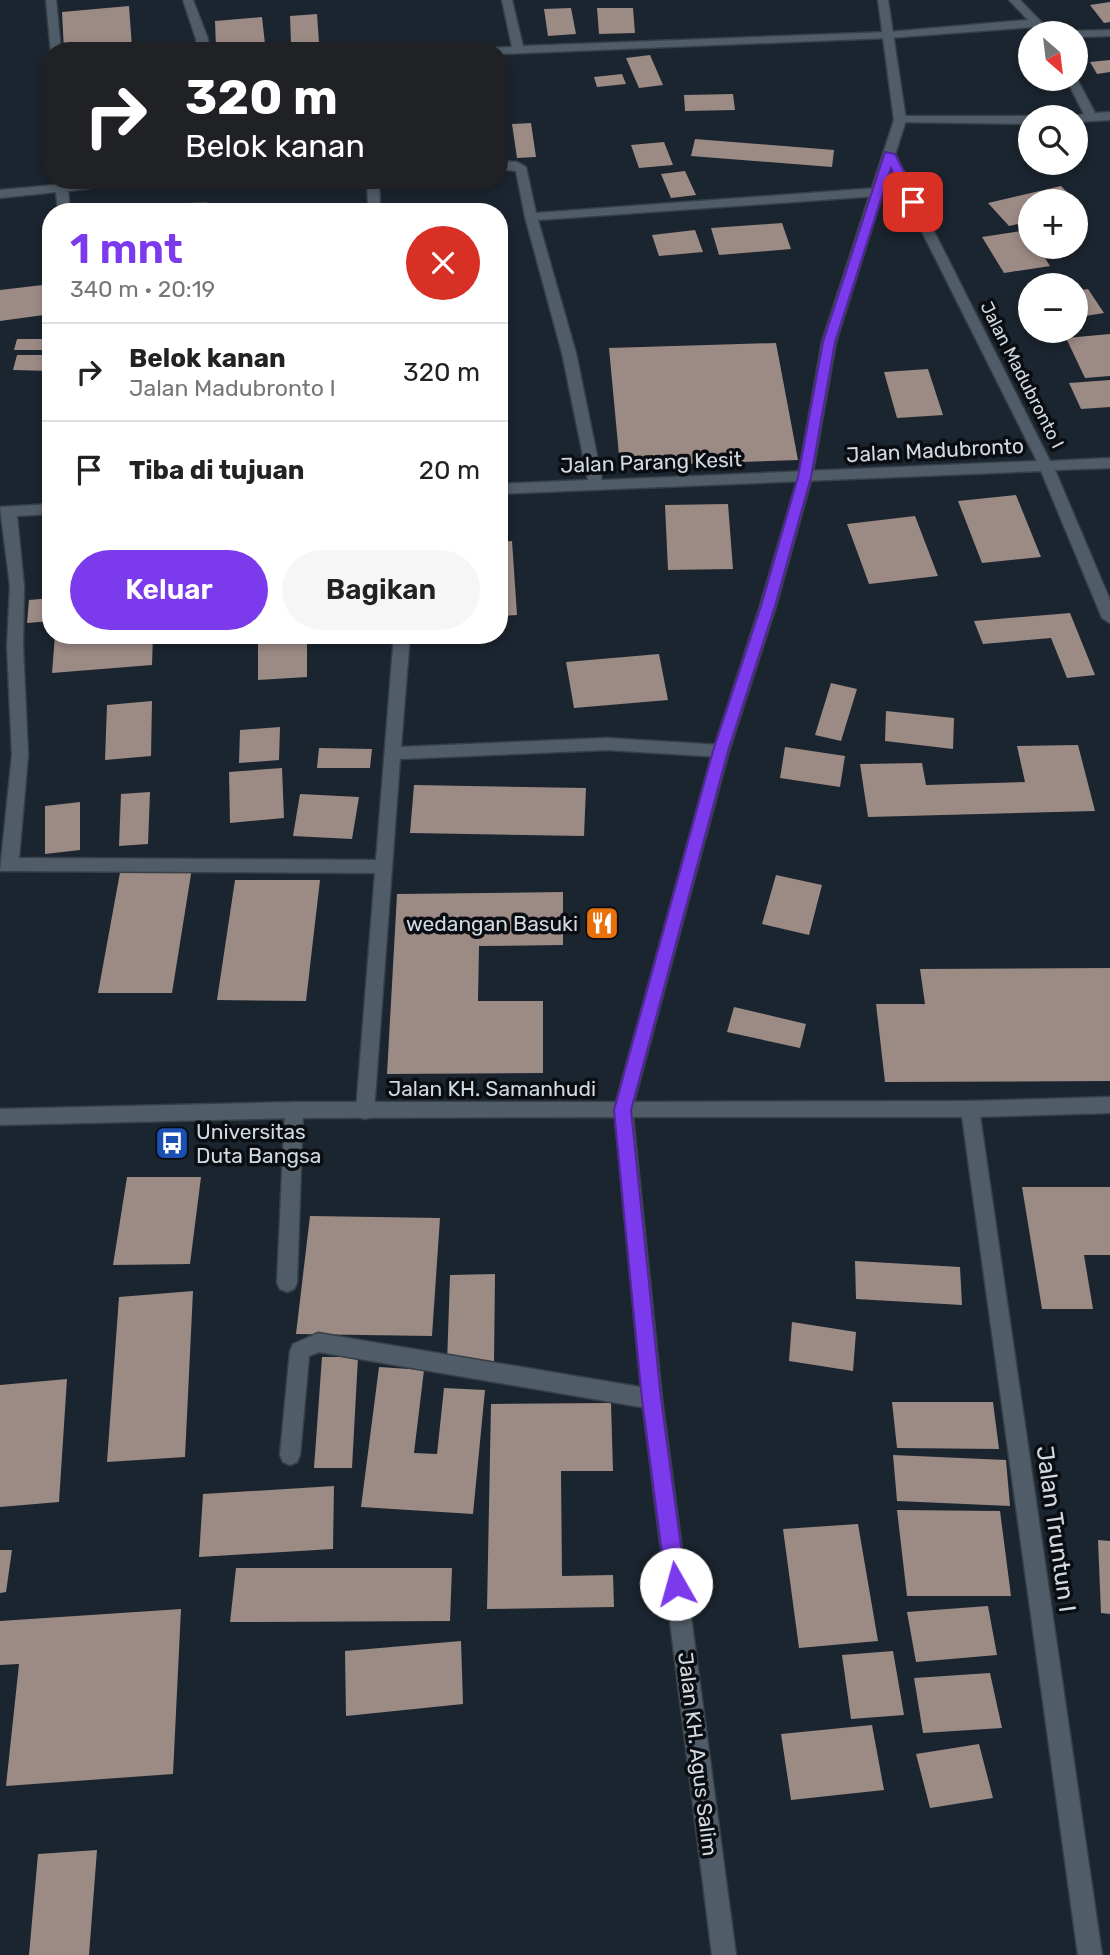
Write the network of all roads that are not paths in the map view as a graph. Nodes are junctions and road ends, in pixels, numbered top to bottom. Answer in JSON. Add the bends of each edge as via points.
{"nodes":[{"id":1,"x":51,"y":0,"type":"edge"},
{"id":2,"x":188,"y":0,"type":"edge"},
{"id":3,"x":507,"y":0,"type":"edge"},
{"id":4,"x":884,"y":0,"type":"edge"},
{"id":5,"x":1014,"y":0,"type":"edge"},
{"id":6,"x":1034,"y":21,"type":"edge"},
{"id":7,"x":1018,"y":24,"type":"edge"},
{"id":8,"x":1110,"y":33,"type":"edge"},
{"id":9,"x":1088,"y":34,"type":"edge"},
{"id":10,"x":888,"y":35,"type":"junction"},
{"id":11,"x":54,"y":42,"type":"edge"},
{"id":12,"x":202,"y":42,"type":"edge"},
{"id":13,"x":518,"y":49,"type":"junction"},
{"id":14,"x":508,"y":50,"type":"edge"},
{"id":15,"x":1078,"y":91,"type":"edge"},
{"id":16,"x":1110,"y":116,"type":"edge"},
{"id":17,"x":1088,"y":117,"type":"edge"},
{"id":18,"x":1091,"y":117,"type":"junction"},
{"id":19,"x":900,"y":120,"type":"junction"},
{"id":20,"x":1018,"y":120,"type":"edge"},
{"id":21,"x":889,"y":154,"type":"junction"},
{"id":22,"x":508,"y":166,"type":"edge"},
{"id":23,"x":42,"y":187,"type":"edge"},
{"id":24,"x":877,"y":192,"type":"junction"},
{"id":25,"x":0,"y":194,"type":"edge"},
{"id":26,"x":531,"y":217,"type":"junction"},
{"id":27,"x":1110,"y":463,"type":"edge"},
{"id":28,"x":1046,"y":466,"type":"junction"},
{"id":29,"x":805,"y":477,"type":"junction"},
{"id":30,"x":596,"y":484,"type":"junction"},
{"id":31,"x":508,"y":489,"type":"edge"},
{"id":32,"x":42,"y":510,"type":"edge"},
{"id":33,"x":5,"y":512,"type":"edge"},
{"id":34,"x":1110,"y":618,"type":"edge"},
{"id":35,"x":401,"y":644,"type":"edge"},
{"id":36,"x":720,"y":751,"type":"junction"},
{"id":37,"x":393,"y":753,"type":"junction"},
{"id":38,"x":5,"y":864,"type":"edge"},
{"id":39,"x":385,"y":867,"type":"junction"},
{"id":40,"x":1110,"y":1105,"type":"edge"},
{"id":41,"x":970,"y":1109,"type":"junction"},
{"id":42,"x":294,"y":1110,"type":"junction"},
{"id":43,"x":623,"y":1110,"type":"junction"},
{"id":44,"x":365,"y":1111,"type":"junction"},
{"id":45,"x":0,"y":1117,"type":"edge"},
{"id":46,"x":287,"y":1283,"type":"dead end"},
{"id":47,"x":652,"y":1399,"type":"junction"},
{"id":48,"x":290,"y":1455,"type":"dead end"},
{"id":49,"x":724,"y":1955,"type":"edge"},
{"id":50,"x":1090,"y":1955,"type":"edge"}],
"edges":[{"from":1,"to":11,"type":"street"},
{"from":2,"to":12,"type":"street"},
{"from":3,"to":13,"type":"street"},
{"from":4,"to":10,"type":"street","name":"Jalan KH. Agus Salim"},
{"from":5,"to":6,"type":"street"},
{"from":7,"to":10,"type":"street"},
{"from":8,"to":9,"type":"street"},
{"from":10,"to":13,"type":"street"},
{"from":10,"to":19,"type":"street","name":"Jalan KH. Agus Salim"},
{"from":13,"to":14,"type":"street"},
{"from":15,"to":18,"type":"street"},
{"from":16,"to":18,"type":"street"},
{"from":17,"to":18,"type":"street"},
{"from":19,"to":20,"type":"street"},
{"from":19,"to":21,"type":"street","name":"Jalan KH. Agus Salim"},
{"from":21,"to":24,"type":"street","name":"Jalan KH. Agus Salim"},
{"from":21,"to":28,"type":"street","name":"Jalan Madubronto I"},
{"from":22,"to":26,"type":"street","via":[[522,170]]},
{"from":23,"to":25,"type":"street"},
{"from":24,"to":26,"type":"street"},
{"from":24,"to":29,"type":"street","name":"Jalan KH. Agus Salim","via":[[829,342]]},
{"from":26,"to":30,"type":"street","via":[[569,353]]},
{"from":27,"to":28,"type":"street","name":"Jalan Madubronto"},
{"from":28,"to":29,"type":"street","name":"Jalan Madubronto"},
{"from":28,"to":34,"type":"street","name":"Jalan Madubronto I"},
{"from":29,"to":30,"type":"street","name":"Jalan Parang Kesit"},
{"from":29,"to":36,"type":"street","name":"Jalan KH. Agus Salim"},
{"from":30,"to":31,"type":"street","name":"Jalan Parang Kesit"},
{"from":32,"to":33,"type":"street"},
{"from":33,"to":38,"type":"street","via":[[16,586],[20,755]]},
{"from":35,"to":37,"type":"street"},
{"from":36,"to":37,"type":"street","via":[[607,744]]},
{"from":36,"to":43,"type":"street","name":"Jalan KH. Agus Salim"},
{"from":37,"to":39,"type":"street"},
{"from":38,"to":39,"type":"street"},
{"from":39,"to":44,"type":"street"},
{"from":40,"to":41,"type":"street","name":"Jalan KH. Samanhudi"},
{"from":41,"to":43,"type":"street","name":"Jalan KH. Samanhudi"},
{"from":41,"to":50,"type":"street","name":"Jalan Truntun I"},
{"from":42,"to":44,"type":"street","name":"Jalan KH. Samanhudi"},
{"from":42,"to":45,"type":"street","name":"Jalan KH. Samanhudi"},
{"from":42,"to":46,"type":"street"},
{"from":43,"to":44,"type":"street","name":"Jalan KH. Samanhudi"},
{"from":43,"to":47,"type":"street","name":"Jalan KH. Agus Salim"},
{"from":47,"to":48,"type":"street","via":[[318,1342],[300,1351]]},
{"from":47,"to":49,"type":"street","name":"Jalan KH. Agus Salim"}]}
